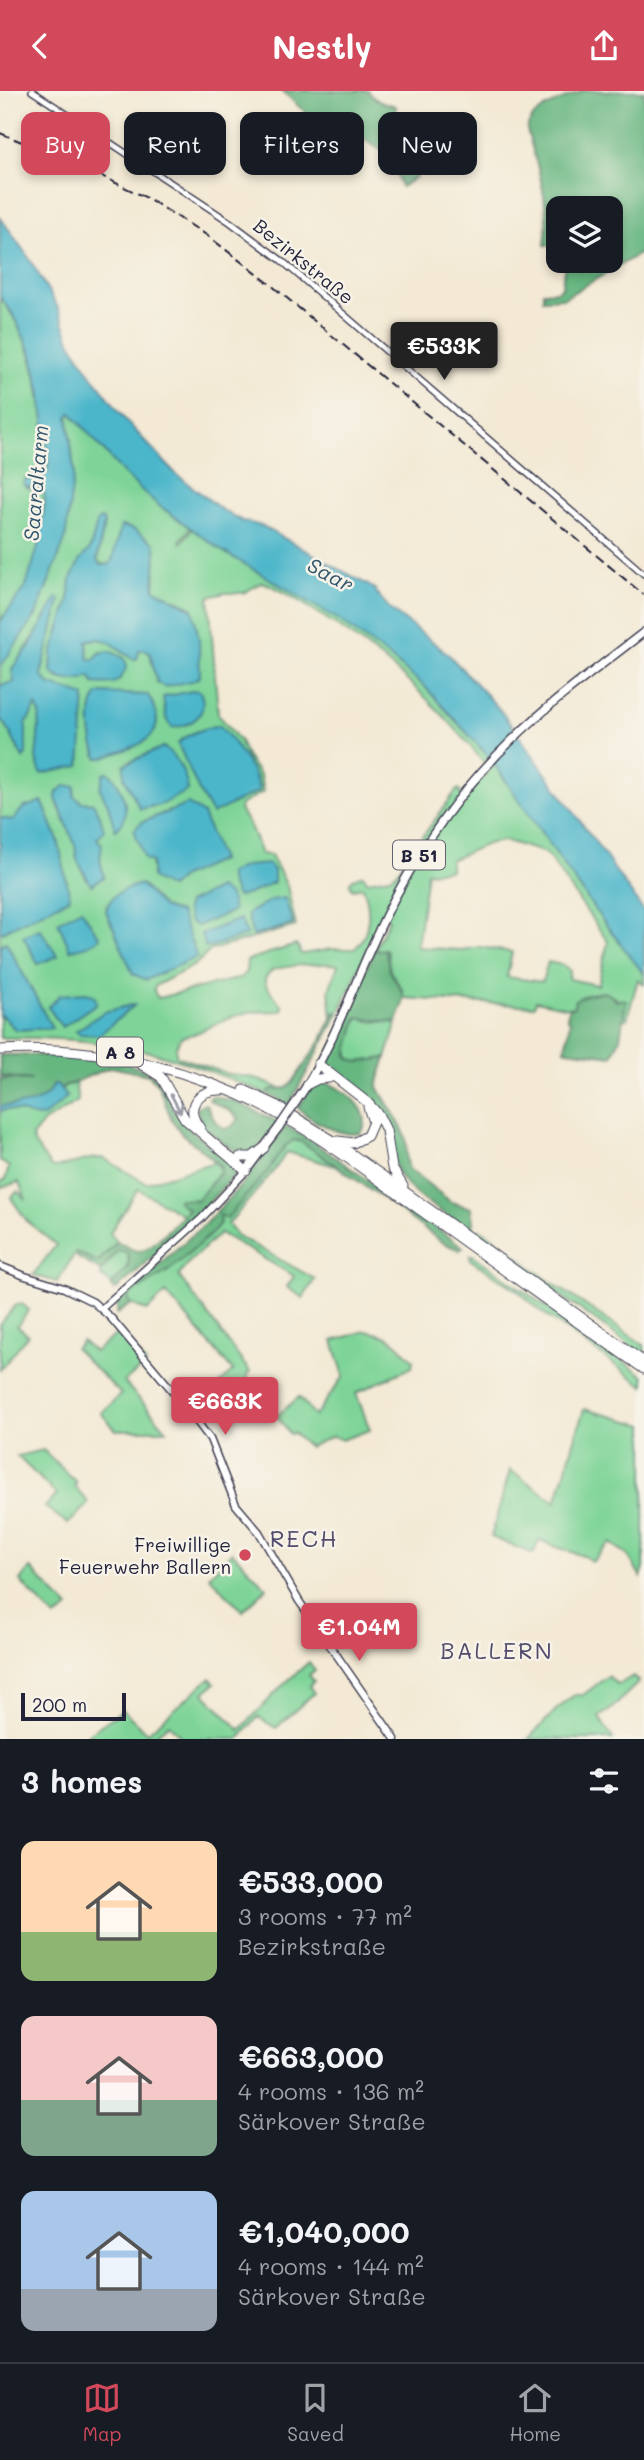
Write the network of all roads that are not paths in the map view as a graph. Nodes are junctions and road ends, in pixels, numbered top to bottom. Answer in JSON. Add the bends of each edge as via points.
{"nodes":[{"id":1,"x":32,"y":91,"type":"edge"},
{"id":2,"x":644,"y":574,"type":"edge"},
{"id":3,"x":644,"y":632,"type":"edge"},
{"id":4,"x":0,"y":1044,"type":"edge"},
{"id":5,"x":0,"y":1049,"type":"edge"},
{"id":6,"x":128,"y":1059,"type":"junction"},
{"id":7,"x":317,"y":1067,"type":"junction"},
{"id":8,"x":329,"y":1078,"type":"junction"},
{"id":9,"x":308,"y":1084,"type":"junction"},
{"id":10,"x":233,"y":1091,"type":"junction"},
{"id":11,"x":332,"y":1140,"type":"junction"},
{"id":12,"x":264,"y":1148,"type":"junction"},
{"id":13,"x":240,"y":1157,"type":"junction"},
{"id":14,"x":247,"y":1170,"type":"junction"},
{"id":15,"x":413,"y":1197,"type":"junction"},
{"id":16,"x":463,"y":1237,"type":"junction"},
{"id":17,"x":475,"y":1246,"type":"junction"},
{"id":18,"x":0,"y":1266,"type":"edge"},
{"id":19,"x":101,"y":1309,"type":"junction"},
{"id":20,"x":644,"y":1361,"type":"edge"},
{"id":21,"x":644,"y":1369,"type":"edge"},
{"id":22,"x":395,"y":1739,"type":"edge"}],
"edges":[{"from":1,"to":2,"type":"street","name":"Bezirkstraße","via":[[281,260]]},
{"from":3,"to":7,"type":"main road","number":"B 51","via":[[511,741],[460,798],[414,863],[385,917]]},
{"from":4,"to":11,"type":"highway","number":"A 8","via":[[81,1046],[165,1062],[245,1090]]},
{"from":5,"to":6,"type":"highway","number":"A 8","via":[[61,1050]]},
{"from":6,"to":10,"type":"highway","number":"A 8"},
{"from":6,"to":14,"type":"highway","one_way":true,"via":[[161,1077],[185,1119]]},
{"from":7,"to":8,"type":"highway"},
{"from":7,"to":9,"type":"main road"},
{"from":7,"to":15,"type":"highway","via":[[378,1114],[387,1133],[394,1173]]},
{"from":8,"to":9,"type":"highway"},
{"from":8,"to":11,"type":"highway","via":[[365,1104],[373,1119],[372,1129],[362,1140]]},
{"from":9,"to":12,"type":"main road","bridge":true},
{"from":10,"to":13,"type":"highway","via":[[204,1093],[196,1101],[194,1115],[202,1129]]},
{"from":10,"to":16,"type":"highway","number":"A 8","via":[[318,1138]]},
{"from":11,"to":15,"type":"highway","number":"A 8"},
{"from":12,"to":13,"type":"highway","via":[[252,1157]]},
{"from":12,"to":14,"type":"main road"},
{"from":13,"to":14,"type":"highway"},
{"from":14,"to":19,"type":"main road","via":[[202,1218]]},
{"from":15,"to":16,"type":"highway","number":"A 8"},
{"from":16,"to":17,"type":"highway","number":"A 8"},
{"from":17,"to":20,"type":"highway","number":"A 8"},
{"from":17,"to":21,"type":"highway","number":"A 8"},
{"from":18,"to":19,"type":"main road","via":[[72,1291]]},
{"from":19,"to":22,"type":"main road","via":[[205,1431],[236,1505],[259,1532],[299,1601]]}]}
